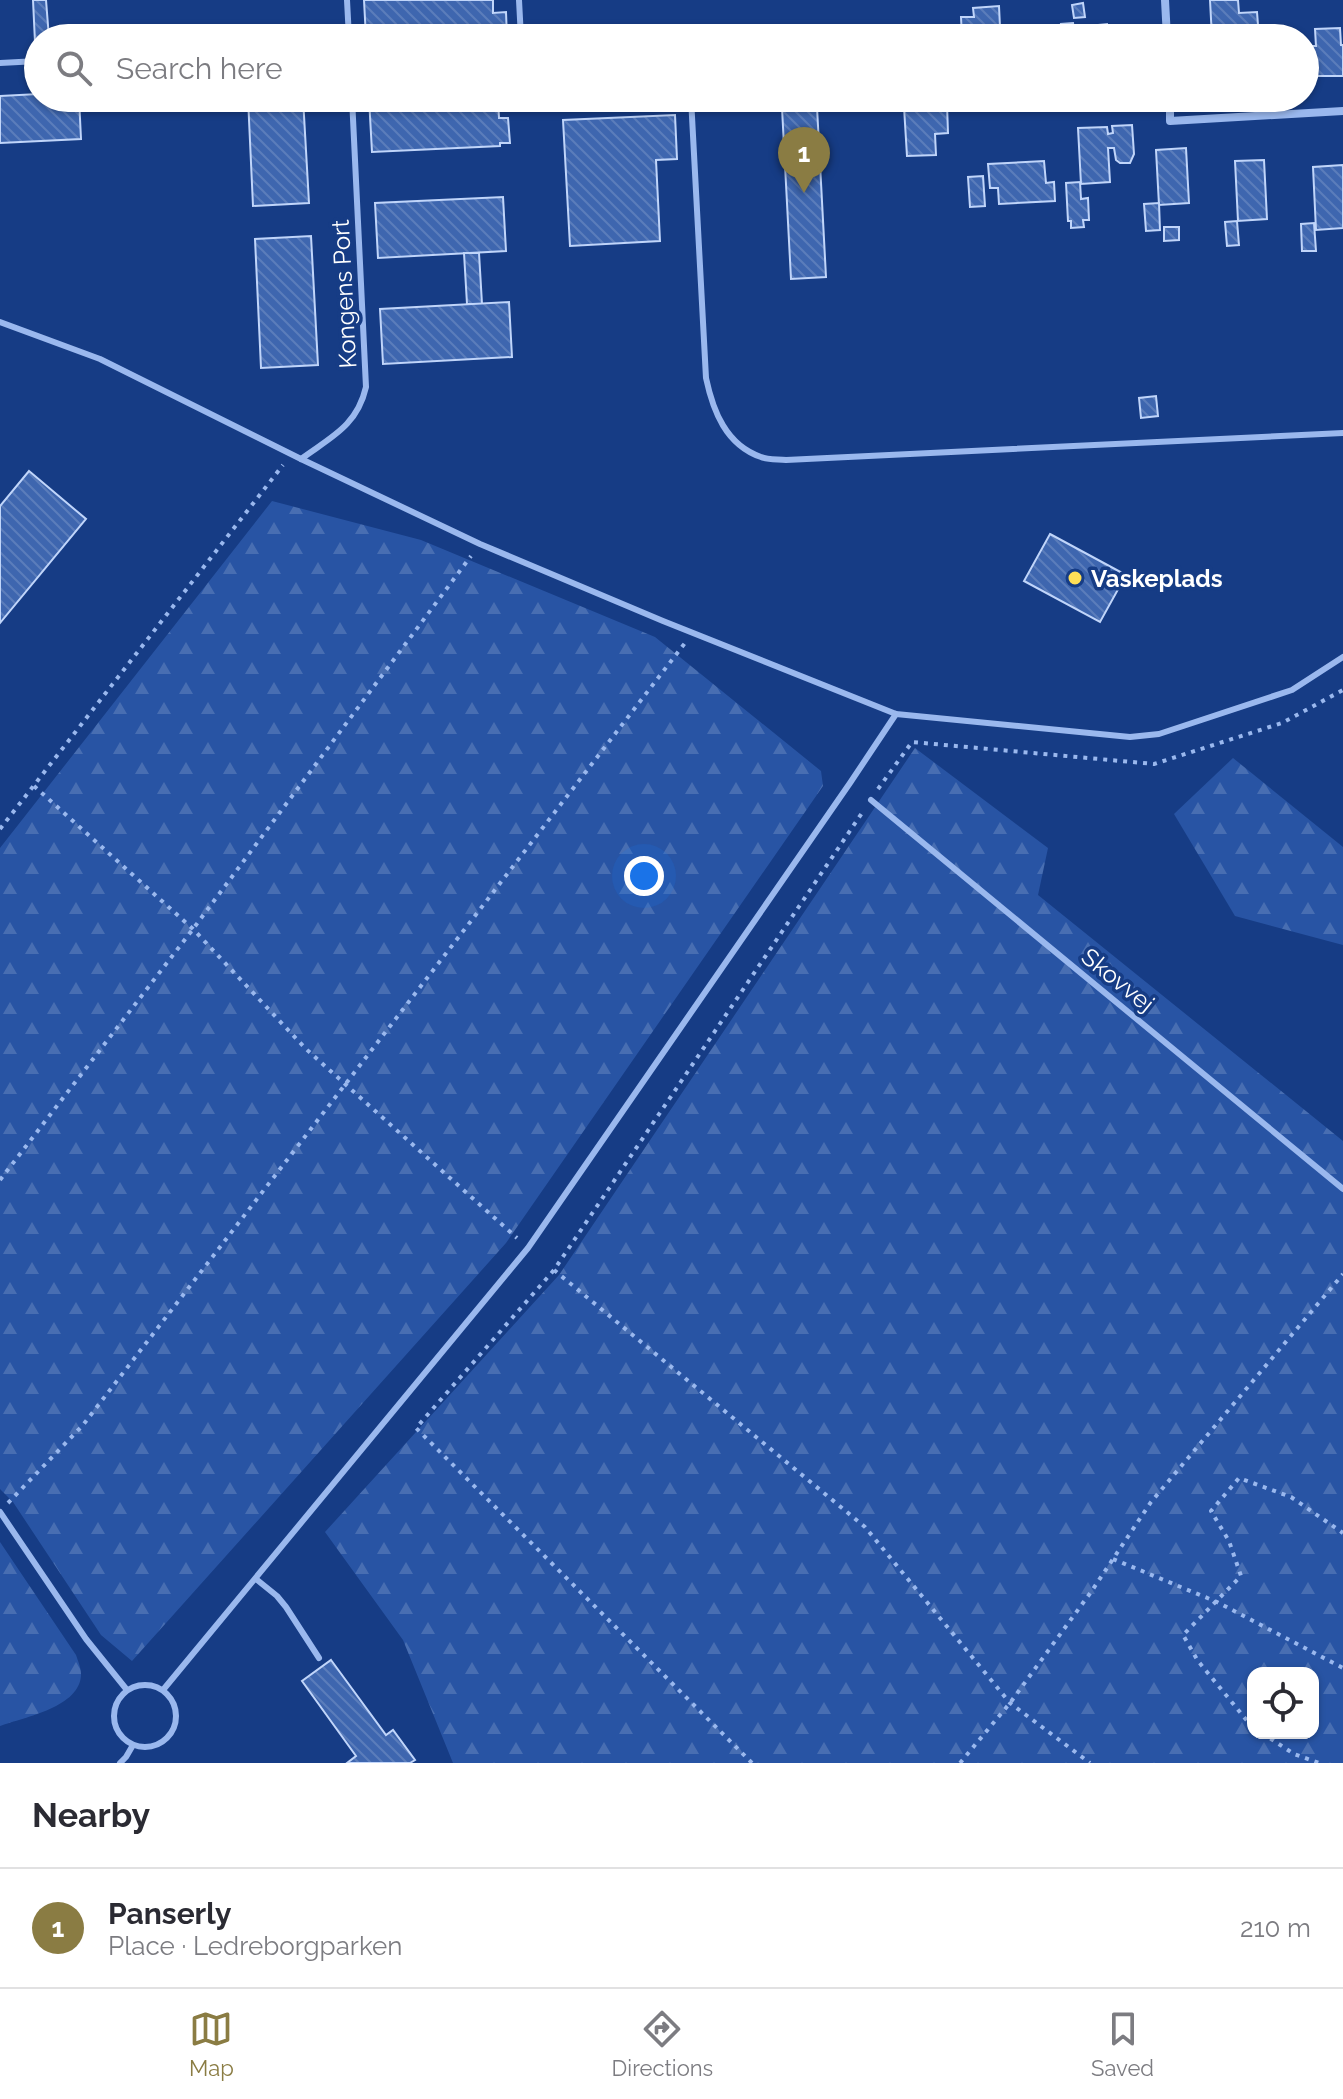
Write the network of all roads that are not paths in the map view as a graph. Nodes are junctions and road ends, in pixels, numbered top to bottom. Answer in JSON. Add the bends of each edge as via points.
{"nodes":[{"id":1,"x":347,"y":0,"type":"edge"},
{"id":2,"x":519,"y":0,"type":"edge"},
{"id":3,"x":1165,"y":0,"type":"edge"},
{"id":4,"x":348,"y":24,"type":"edge"},
{"id":5,"x":520,"y":24,"type":"edge"},
{"id":6,"x":1166,"y":24,"type":"edge"},
{"id":7,"x":24,"y":62,"type":"edge"},
{"id":8,"x":0,"y":63,"type":"edge"},
{"id":9,"x":1343,"y":111,"type":"edge"},
{"id":10,"x":353,"y":112,"type":"edge"},
{"id":11,"x":692,"y":112,"type":"edge"},
{"id":12,"x":1170,"y":112,"type":"edge"},
{"id":13,"x":0,"y":322,"type":"edge"},
{"id":14,"x":1343,"y":433,"type":"edge"},
{"id":15,"x":301,"y":459,"type":"junction"},
{"id":16,"x":1343,"y":657,"type":"edge"},
{"id":17,"x":896,"y":714,"type":"junction"},
{"id":18,"x":871,"y":800,"type":"road end"},
{"id":19,"x":1343,"y":1189,"type":"edge"},
{"id":20,"x":0,"y":1511,"type":"edge"},
{"id":21,"x":256,"y":1579,"type":"junction"},
{"id":22,"x":319,"y":1658,"type":"dead end"},
{"id":23,"x":127,"y":1690,"type":"junction"},
{"id":24,"x":163,"y":1690,"type":"junction"},
{"id":25,"x":133,"y":1745,"type":"junction"},
{"id":26,"x":120,"y":1763,"type":"edge"}],
"edges":[{"from":1,"to":4,"type":"lane"},
{"from":2,"to":5,"type":"lane"},
{"from":3,"to":6,"type":"street"},
{"from":7,"to":8,"type":"lane"},
{"from":9,"to":12,"type":"street","via":[[1170,121]]},
{"from":10,"to":15,"type":"lane","name":"Kongens Port","via":[[366,387],[356,415]]},
{"from":11,"to":14,"type":"lane","via":[[706,378],[712,406],[726,432],[762,458]]},
{"from":13,"to":15,"type":"lane","via":[[100,359]]},
{"from":15,"to":17,"type":"lane","via":[[480,544]]},
{"from":16,"to":17,"type":"lane","via":[[1292,690],[1159,734],[1130,737]]},
{"from":17,"to":21,"type":"lane","via":[[528,1248]]},
{"from":18,"to":19,"type":"lane","name":"Skovvej"},
{"from":20,"to":23,"type":"lane"},
{"from":21,"to":22,"type":"lane","via":[[286,1607]]},
{"from":21,"to":24,"type":"lane"},
{"from":23,"to":24,"type":"lane","via":[[145,1684]]},
{"from":23,"to":25,"type":"lane","via":[[113,1715],[116,1728]]},
{"from":24,"to":25,"type":"lane","via":[[176,1710],[171,1733],[150,1747]]},
{"from":25,"to":26,"type":"lane"}]}
